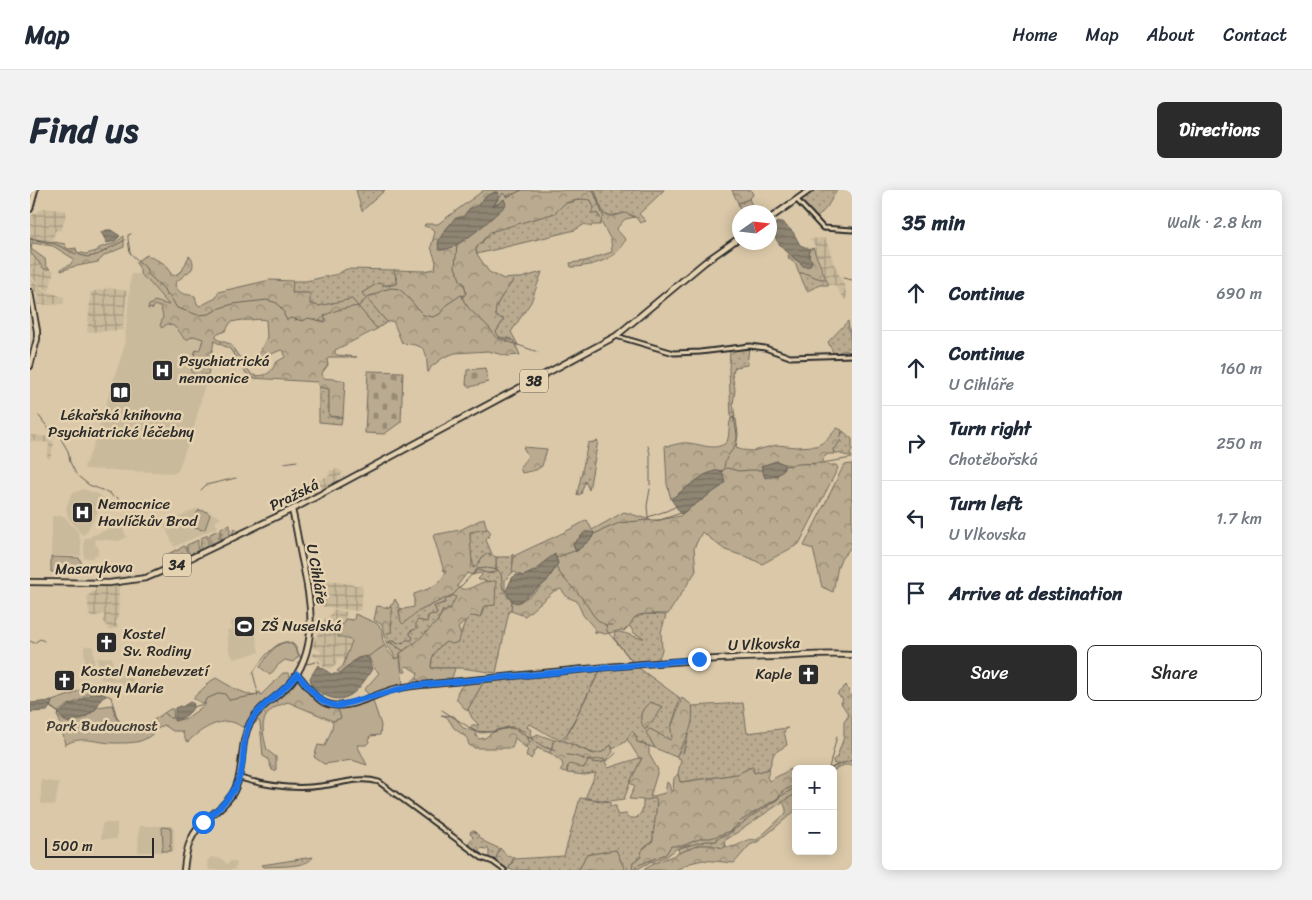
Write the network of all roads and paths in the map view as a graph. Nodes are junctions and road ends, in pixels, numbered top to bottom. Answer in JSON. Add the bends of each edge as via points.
{"nodes":[{"id":1,"x":35,"y":190,"type":"edge"},
{"id":2,"x":810,"y":190,"type":"edge"},
{"id":3,"x":797,"y":200,"type":"junction"},
{"id":4,"x":30,"y":209,"type":"edge"},
{"id":5,"x":777,"y":214,"type":"edge"},
{"id":6,"x":852,"y":230,"type":"edge"},
{"id":7,"x":732,"y":243,"type":"edge"},
{"id":8,"x":30,"y":292,"type":"edge"},
{"id":9,"x":616,"y":336,"type":"junction"},
{"id":10,"x":852,"y":355,"type":"edge"},
{"id":11,"x":30,"y":366,"type":"edge"},
{"id":12,"x":30,"y":371,"type":"edge"},
{"id":13,"x":299,"y":506,"type":"junction"},
{"id":14,"x":292,"y":510,"type":"junction"},
{"id":15,"x":282,"y":514,"type":"junction"},
{"id":16,"x":266,"y":522,"type":"joint"},
{"id":17,"x":296,"y":526,"type":"junction"},
{"id":18,"x":30,"y":582,"type":"edge"},
{"id":19,"x":852,"y":655,"type":"edge"},
{"id":20,"x":297,"y":674,"type":"junction"},
{"id":21,"x":240,"y":778,"type":"junction"},
{"id":22,"x":184,"y":870,"type":"edge"},
{"id":23,"x":504,"y":870,"type":"edge"}],
"edges":[{"from":1,"to":4,"type":"main road"},
{"from":2,"to":3,"type":"main road"},
{"from":3,"to":5,"type":"main road"},
{"from":3,"to":6,"type":"street","via":[[823,228]]},
{"from":7,"to":9,"type":"main road","number":"38"},
{"from":8,"to":11,"type":"main road","via":[[37,331]]},
{"from":9,"to":10,"type":"street","via":[[674,353],[750,346],[790,357]]},
{"from":9,"to":13,"type":"main road","name":"Pražská","number":"38"},
{"from":11,"to":12,"type":"main road"},
{"from":13,"to":14,"type":"main road","name":"Pražská","number":"38"},
{"from":13,"to":17,"type":"main road","via":[[294,512]]},
{"from":14,"to":15,"type":"main road","name":"Pražská","number":"34"},
{"from":14,"to":17,"type":"main road"},
{"from":15,"to":16,"type":"main road","name":"Pražská","number":"34"},
{"from":15,"to":17,"type":"main road","via":[[291,516]]},
{"from":16,"to":18,"type":"main road","name":"Masarykova","number":"34","via":[[144,578],[109,583]]},
{"from":17,"to":20,"type":"main road","name":"U Cihláře","via":[[311,615],[307,647]]},
{"from":19,"to":20,"type":"main road","name":"U Vlkovska","via":[[699,659],[421,685],[338,706],[323,702]]},
{"from":20,"to":21,"type":"main road","name":"U Cihláře","via":[[288,686],[258,711],[248,729]]},
{"from":21,"to":22,"type":"main road","name":"U Cihláře","via":[[229,799],[194,833]]},
{"from":21,"to":23,"type":"street","via":[[264,785],[294,788],[361,779],[379,782],[482,858]]}]}
